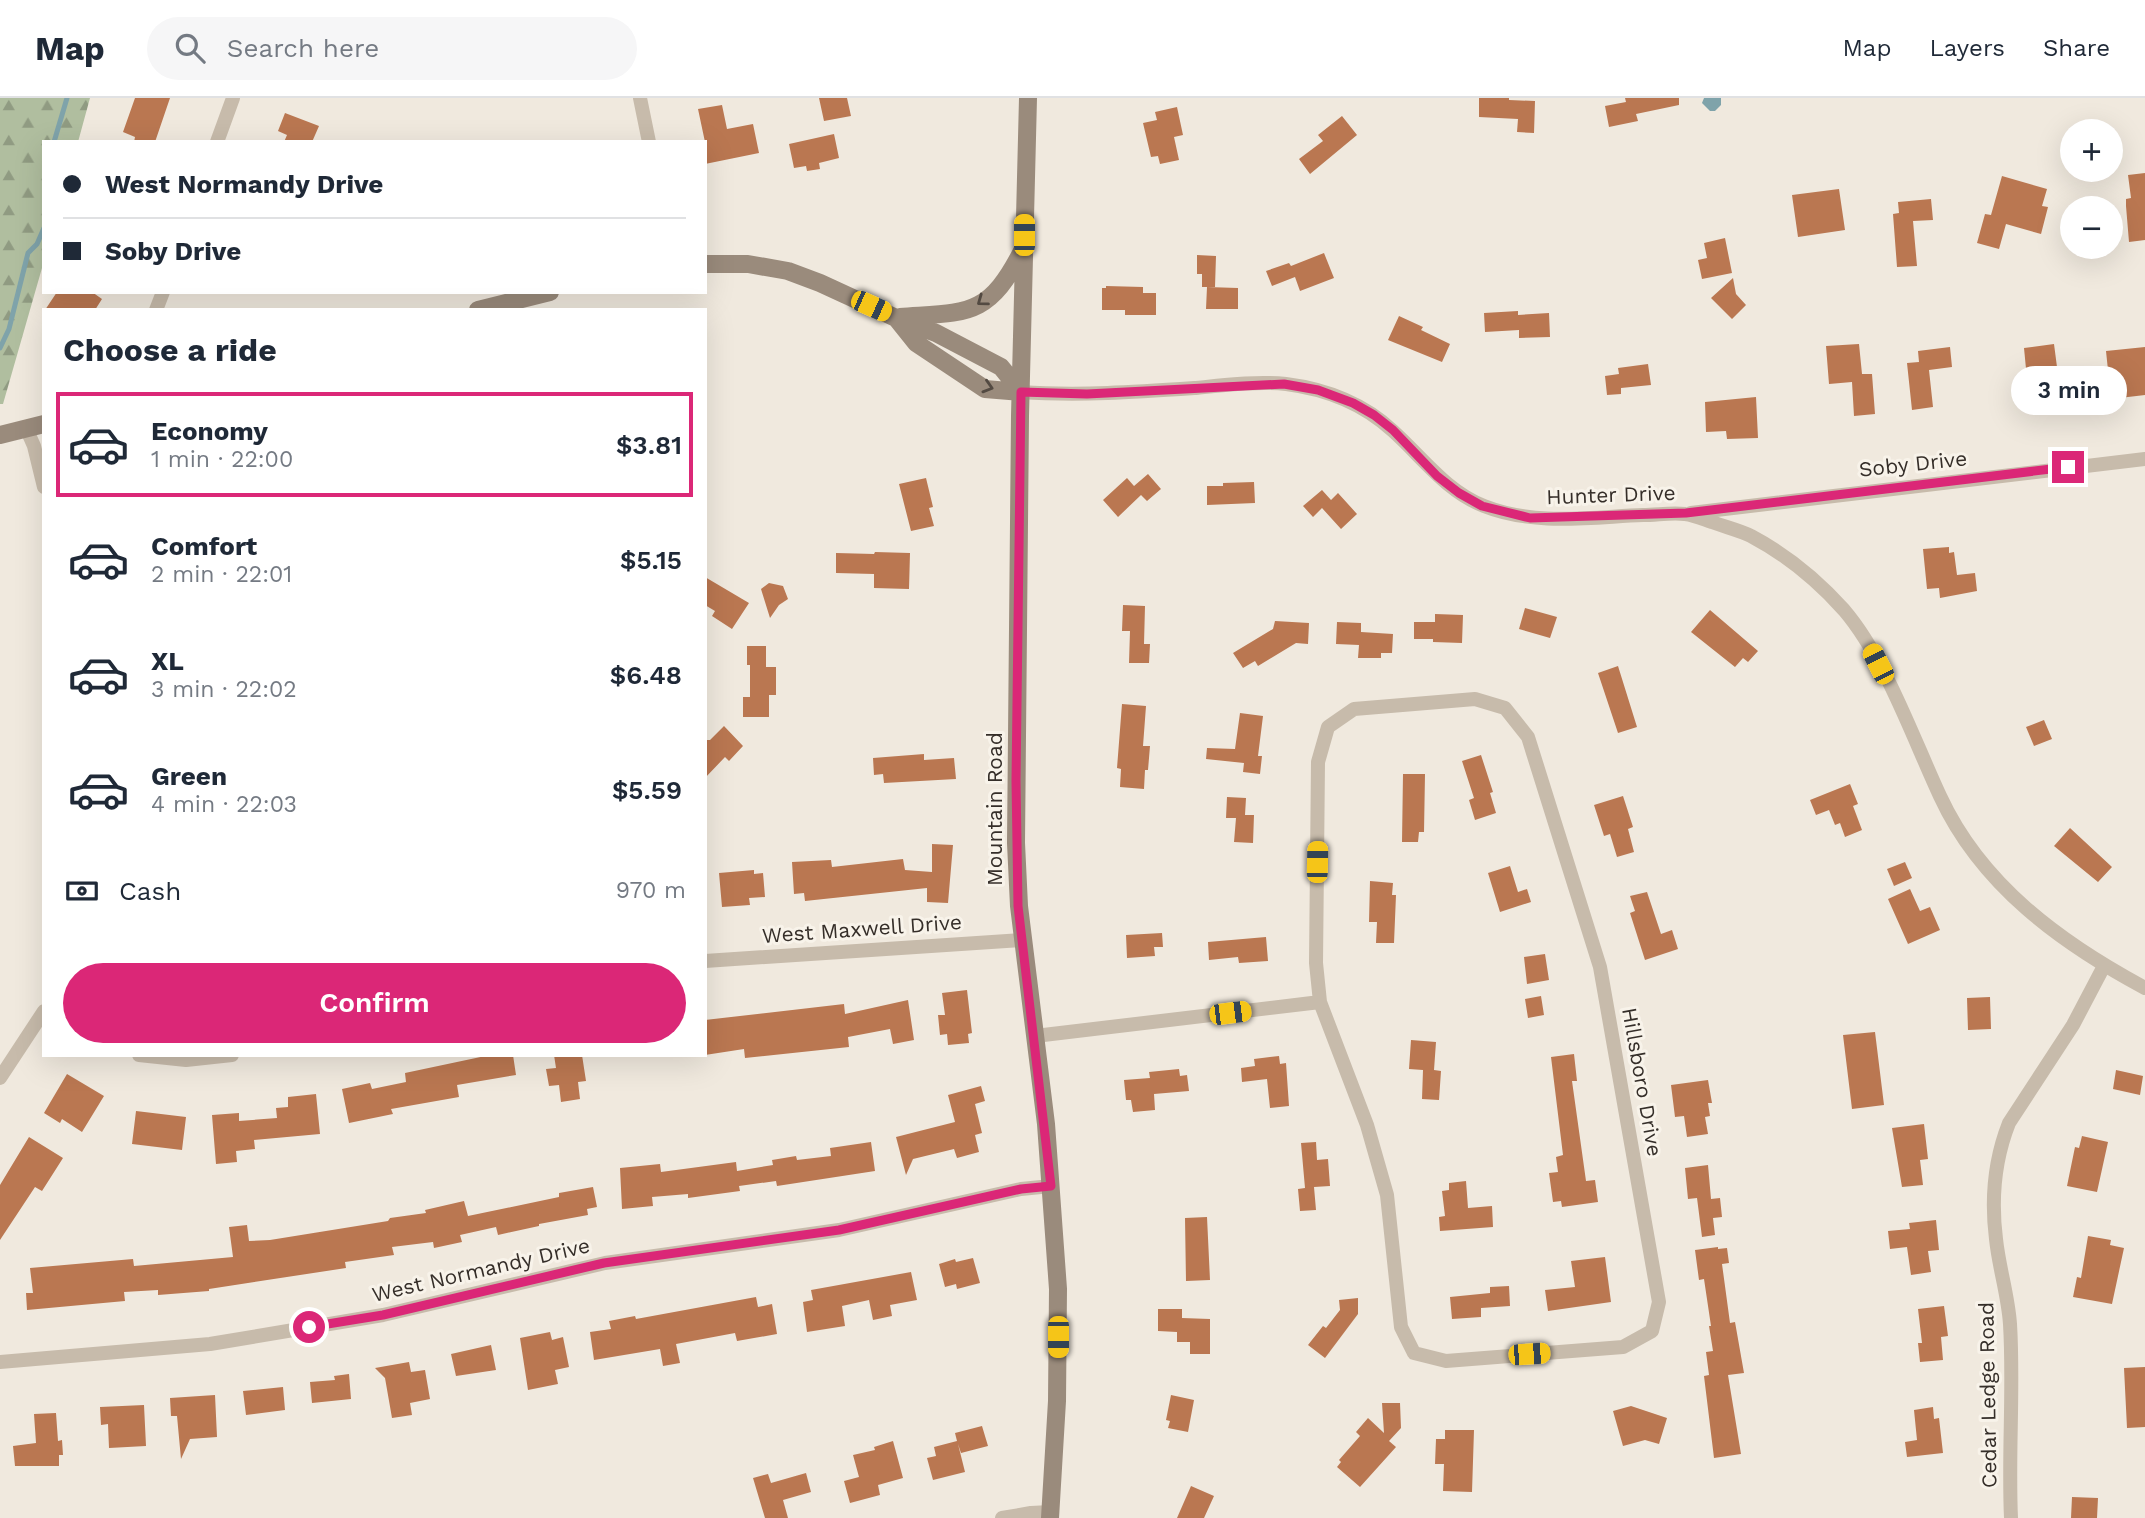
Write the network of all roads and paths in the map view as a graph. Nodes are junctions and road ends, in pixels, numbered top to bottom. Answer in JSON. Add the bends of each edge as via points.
{"nodes":[{"id":1,"x":233,"y":98,"type":"edge"},
{"id":2,"x":639,"y":98,"type":"edge"},
{"id":3,"x":1028,"y":98,"type":"edge"},
{"id":4,"x":218,"y":140,"type":"edge"},
{"id":5,"x":649,"y":140,"type":"edge"},
{"id":6,"x":1024,"y":248,"type":"junction"},
{"id":7,"x":707,"y":264,"type":"edge"},
{"id":8,"x":542,"y":294,"type":"edge"},
{"id":9,"x":486,"y":308,"type":"edge"},
{"id":10,"x":896,"y":318,"type":"junction"},
{"id":11,"x":1021,"y":392,"type":"junction"},
{"id":12,"x":35,"y":426,"type":"edge"},
{"id":13,"x":0,"y":435,"type":"edge"},
{"id":14,"x":2145,"y":459,"type":"edge"},
{"id":15,"x":42,"y":478,"type":"edge"},
{"id":16,"x":1686,"y":513,"type":"junction"},
{"id":17,"x":1022,"y":940,"type":"junction"},
{"id":18,"x":707,"y":961,"type":"edge"},
{"id":19,"x":2104,"y":966,"type":"junction"},
{"id":20,"x":2145,"y":988,"type":"edge"},
{"id":21,"x":1320,"y":1002,"type":"junction"},
{"id":22,"x":42,"y":1015,"type":"edge"},
{"id":23,"x":1035,"y":1036,"type":"junction"},
{"id":24,"x":158,"y":1057,"type":"edge"},
{"id":25,"x":214,"y":1057,"type":"edge"},
{"id":26,"x":0,"y":1078,"type":"edge"},
{"id":27,"x":1051,"y":1186,"type":"junction"},
{"id":28,"x":0,"y":1362,"type":"edge"},
{"id":29,"x":1050,"y":1515,"type":"edge"},
{"id":30,"x":1002,"y":1518,"type":"edge"},
{"id":31,"x":2011,"y":1518,"type":"edge"}],
"edges":[{"from":1,"to":4,"type":"street"},
{"from":2,"to":5,"type":"street"},
{"from":3,"to":6,"type":"main road","name":"Mountain Road"},
{"from":6,"to":10,"type":"main road","one_way":true,"via":[[998,289],[976,307],[947,315]]},
{"from":6,"to":11,"type":"main road","name":"Mountain Road"},
{"from":7,"to":10,"type":"main road","via":[[748,264],[788,271]]},
{"from":8,"to":9,"type":"main road"},
{"from":10,"to":11,"type":"main road","via":[[1001,367]]},
{"from":10,"to":11,"type":"main road","one_way":true,"via":[[916,343],[985,389]]},
{"from":11,"to":16,"type":"street","name":"Hunter Drive","via":[[1087,394],[1284,384],[1306,388],[1333,394],[1374,415],[1459,493],[1506,514],[1542,519]]},
{"from":11,"to":17,"type":"main road","name":"Mountain Road","via":[[1016,843]]},
{"from":12,"to":13,"type":"main road"},
{"from":12,"to":15,"type":"street","via":[[34,446]]},
{"from":14,"to":16,"type":"street","name":"Soby Drive"},
{"from":16,"to":19,"type":"street","name":"Hunter Drive","via":[[1749,535],[1789,560],[1844,610],[1867,642],[1941,800],[1975,856],[2021,905]]},
{"from":17,"to":18,"type":"street","name":"West Maxwell Drive"},
{"from":17,"to":23,"type":"main road","name":"Mountain Road"},
{"from":19,"to":20,"type":"street","name":"Hunter Drive"},
{"from":19,"to":31,"type":"street","name":"Cedar Ledge Road","via":[[2073,1025],[2009,1123],[1993,1181],[1996,1239],[2010,1326]]},
{"from":21,"to":21,"type":"street","name":"Hillsboro Drive","via":[[1367,1125],[1387,1195],[1401,1326],[1414,1353],[1446,1361],[1623,1347],[1652,1331],[1659,1302],[1600,967],[1528,737],[1505,708],[1475,699],[1354,709],[1328,727],[1318,762],[1316,963]]},
{"from":21,"to":23,"type":"street"},
{"from":22,"to":26,"type":"street"},
{"from":23,"to":27,"type":"main road","name":"Mountain Road"},
{"from":24,"to":25,"type":"street"},
{"from":27,"to":28,"type":"street","name":"West Normandy Drive","via":[[839,1230],[604,1263],[383,1315],[210,1344]]},
{"from":27,"to":29,"type":"main road","name":"Mountain Road","via":[[1058,1349]]},
{"from":29,"to":30,"type":"street"}]}
